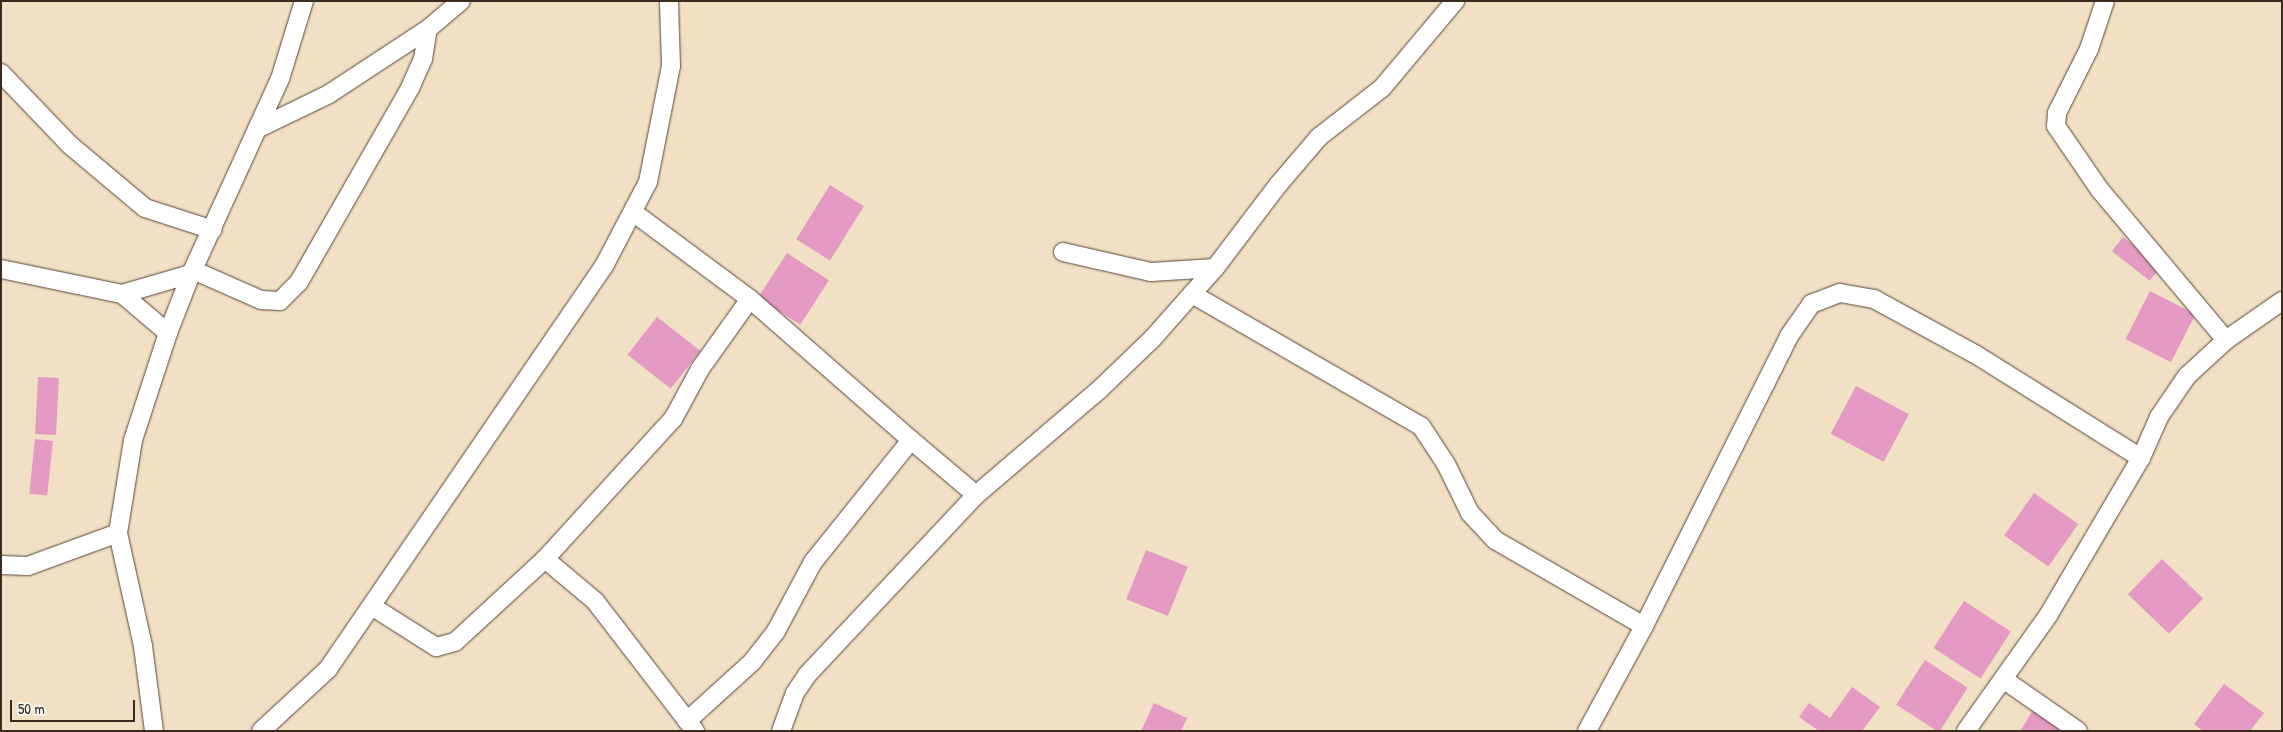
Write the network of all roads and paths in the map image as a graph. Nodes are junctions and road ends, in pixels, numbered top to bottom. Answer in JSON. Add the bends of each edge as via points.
{"nodes":[{"id":1,"x":304,"y":1,"type":"edge"},
{"id":2,"x":461,"y":1,"type":"edge"},
{"id":3,"x":669,"y":1,"type":"edge"},
{"id":4,"x":1456,"y":1,"type":"edge"},
{"id":5,"x":2105,"y":1,"type":"edge"},
{"id":6,"x":428,"y":29,"type":"junction"},
{"id":7,"x":1,"y":73,"type":"edge"},
{"id":8,"x":257,"y":129,"type":"junction"},
{"id":9,"x":633,"y":212,"type":"junction"},
{"id":10,"x":213,"y":230,"type":"junction"},
{"id":11,"x":1063,"y":252,"type":"dead end"},
{"id":12,"x":1215,"y":268,"type":"junction"},
{"id":13,"x":1,"y":269,"type":"edge"},
{"id":14,"x":192,"y":272,"type":"junction"},
{"id":15,"x":122,"y":294,"type":"junction"},
{"id":16,"x":1192,"y":294,"type":"junction"},
{"id":17,"x":750,"y":299,"type":"junction"},
{"id":18,"x":2282,"y":301,"type":"edge"},
{"id":19,"x":168,"y":334,"type":"junction"},
{"id":20,"x":2226,"y":340,"type":"junction"},
{"id":21,"x":911,"y":440,"type":"junction"},
{"id":22,"x":2141,"y":458,"type":"junction"},
{"id":23,"x":976,"y":495,"type":"junction"},
{"id":24,"x":118,"y":533,"type":"junction"},
{"id":25,"x":544,"y":559,"type":"junction"},
{"id":26,"x":1,"y":565,"type":"edge"},
{"id":27,"x":373,"y":607,"type":"junction"},
{"id":28,"x":1644,"y":626,"type":"junction"},
{"id":29,"x":2003,"y":679,"type":"junction"},
{"id":30,"x":691,"y":726,"type":"edge"},
{"id":31,"x":154,"y":731,"type":"edge"},
{"id":32,"x":261,"y":731,"type":"edge"},
{"id":33,"x":781,"y":731,"type":"edge"},
{"id":34,"x":1587,"y":731,"type":"edge"},
{"id":35,"x":1966,"y":731,"type":"edge"},
{"id":36,"x":2078,"y":731,"type":"edge"}],
"edges":[{"from":1,"to":8,"type":"street","via":[[280,78]]},
{"from":2,"to":6,"type":"street"},
{"from":3,"to":9,"type":"street","via":[[671,66],[648,182]]},
{"from":4,"to":12,"type":"street","via":[[1382,88],[1319,137]]},
{"from":5,"to":20,"type":"street","via":[[2089,49],[2057,113],[2056,126],[2100,190]]},
{"from":6,"to":8,"type":"street","via":[[328,94]]},
{"from":6,"to":14,"type":"street","via":[[423,58],[410,88],[299,282],[280,301],[261,300]]},
{"from":7,"to":10,"type":"street","via":[[70,145],[145,208]]},
{"from":8,"to":10,"type":"street"},
{"from":9,"to":17,"type":"street"},
{"from":9,"to":27,"type":"street","via":[[604,266],[562,331],[439,505]]},
{"from":10,"to":14,"type":"street"},
{"from":11,"to":12,"type":"street","via":[[1151,272]]},
{"from":12,"to":16,"type":"street"},
{"from":13,"to":15,"type":"street"},
{"from":14,"to":15,"type":"street"},
{"from":14,"to":19,"type":"street"},
{"from":15,"to":19,"type":"street"},
{"from":16,"to":23,"type":"street","via":[[1099,390]]},
{"from":16,"to":28,"type":"street","via":[[1421,426],[1446,464],[1470,513],[1495,540]]},
{"from":17,"to":21,"type":"street"},
{"from":17,"to":25,"type":"street","via":[[700,369],[673,419]]},
{"from":18,"to":20,"type":"street"},
{"from":19,"to":24,"type":"street","via":[[133,440]]},
{"from":20,"to":22,"type":"street","via":[[2187,376],[2159,417]]},
{"from":21,"to":23,"type":"street"},
{"from":21,"to":30,"type":"street","via":[[813,562],[776,631],[752,662]]},
{"from":22,"to":28,"type":"street","via":[[1975,354],[1874,299],[1840,293],[1811,304],[1789,336]]},
{"from":22,"to":29,"type":"street","via":[[2049,614]]},
{"from":23,"to":33,"type":"street","via":[[808,675],[795,693]]},
{"from":24,"to":26,"type":"street","via":[[28,566]]},
{"from":24,"to":31,"type":"street","via":[[142,646]]},
{"from":25,"to":27,"type":"street","via":[[446,646],[436,647],[426,642]]},
{"from":25,"to":30,"type":"street","via":[[596,601]]},
{"from":27,"to":32,"type":"street","via":[[328,669]]},
{"from":28,"to":34,"type":"street"},
{"from":29,"to":35,"type":"street"},
{"from":29,"to":36,"type":"street"}]}
